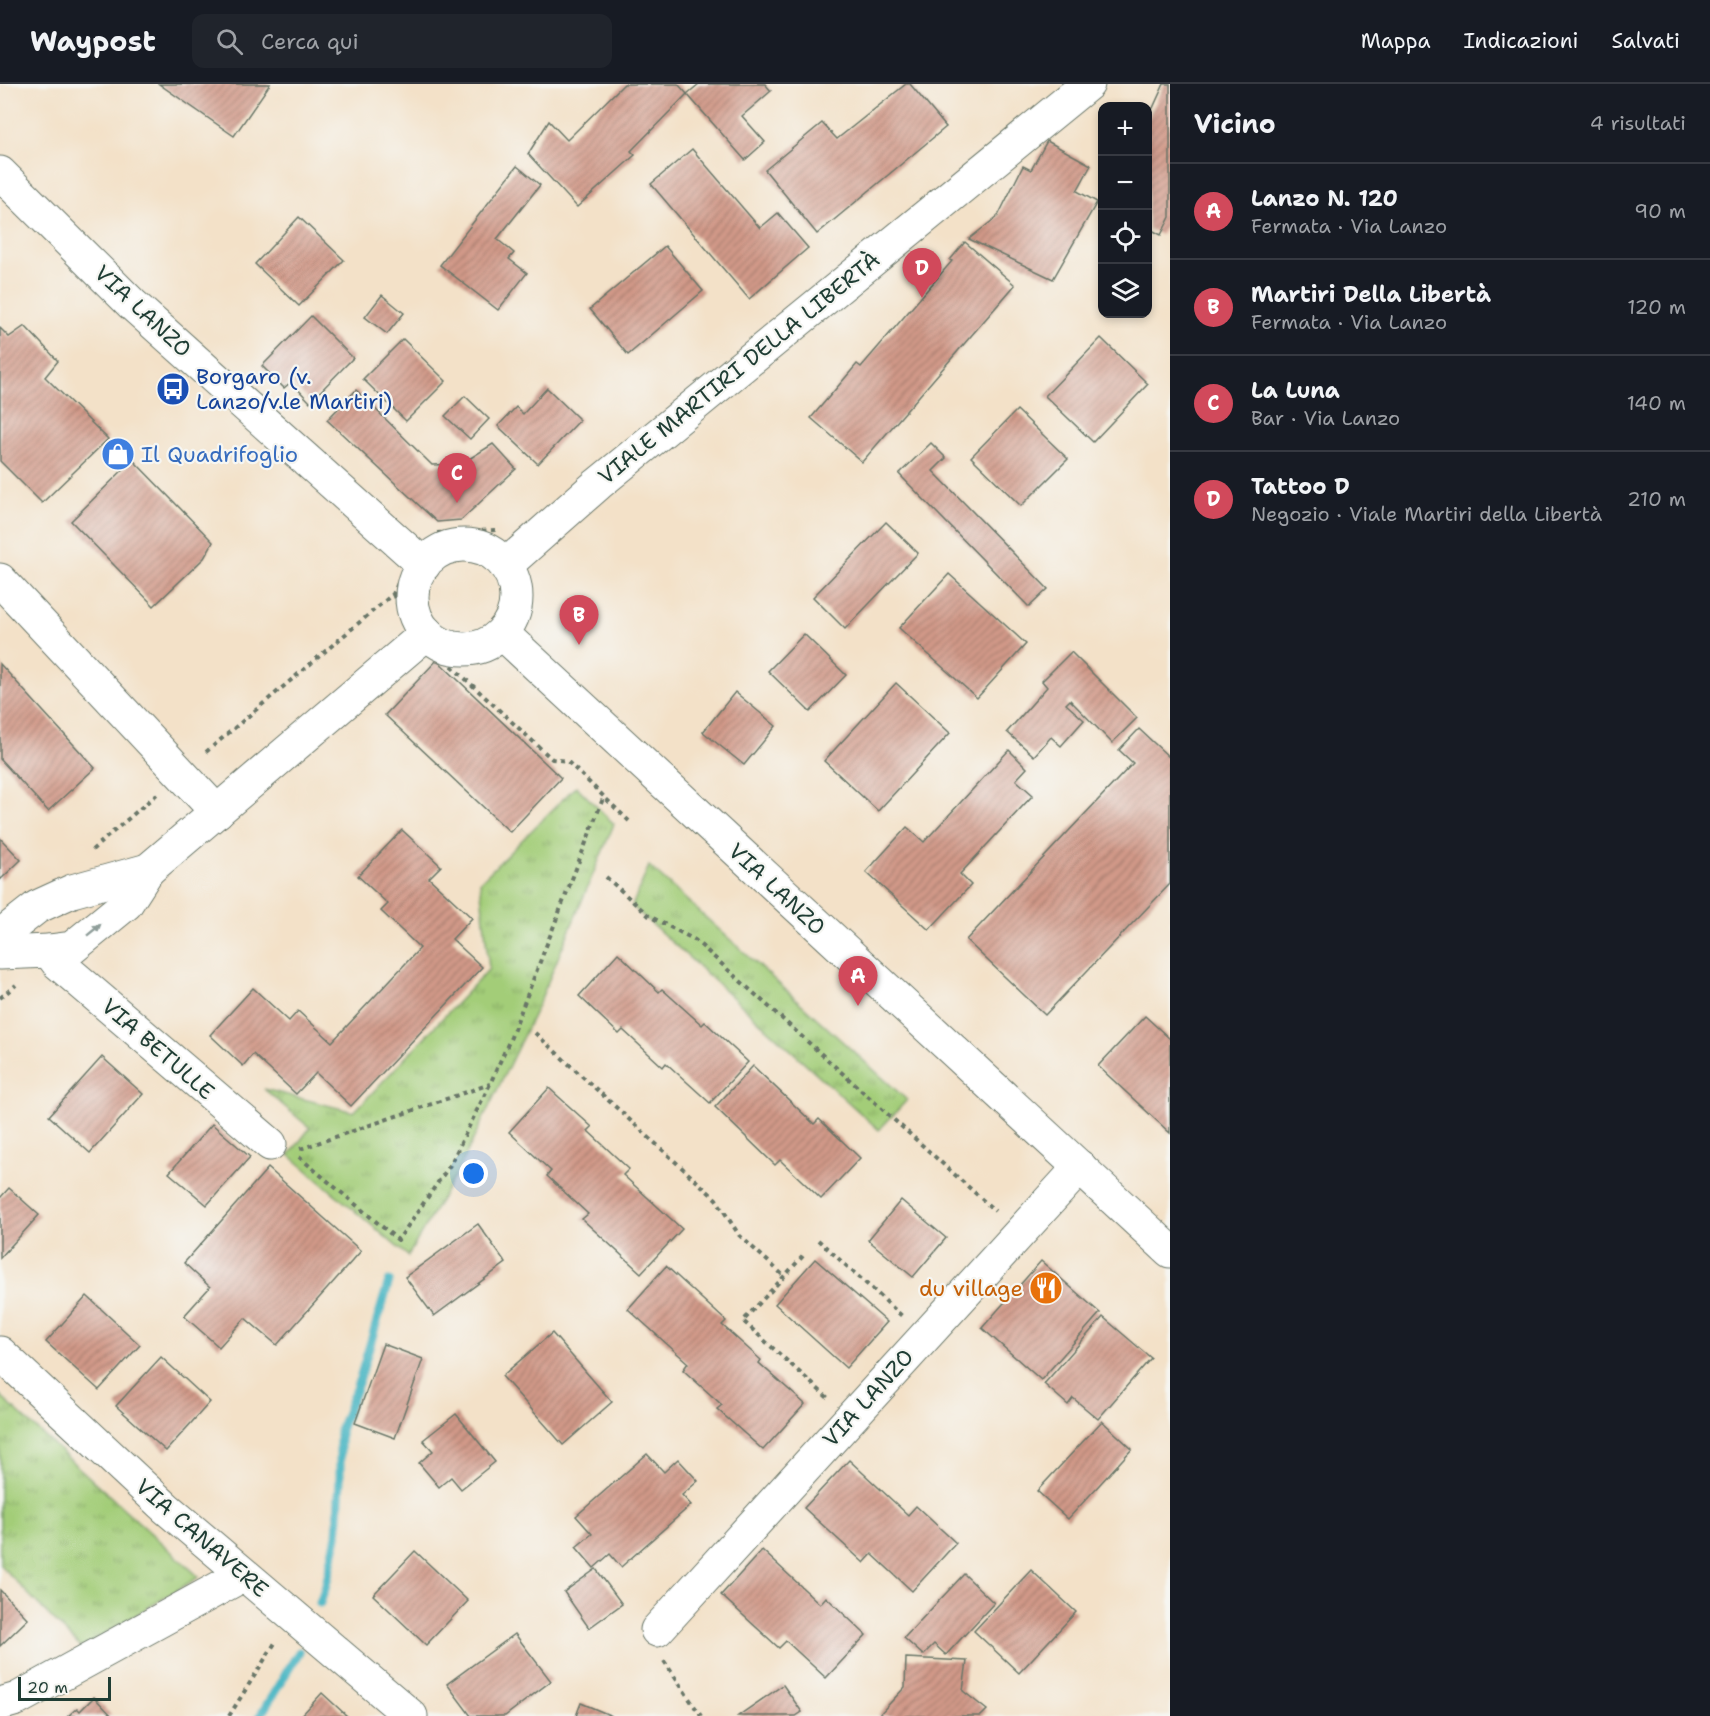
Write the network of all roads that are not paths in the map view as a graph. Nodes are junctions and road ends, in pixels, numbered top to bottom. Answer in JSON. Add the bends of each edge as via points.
{"nodes":[{"id":1,"x":1088,"y":84,"type":"edge"},
{"id":2,"x":0,"y":173,"type":"edge"},
{"id":3,"x":423,"y":565,"type":"junction"},
{"id":4,"x":506,"y":565,"type":"junction"},
{"id":5,"x":0,"y":580,"type":"edge"},
{"id":6,"x":502,"y":633,"type":"junction"},
{"id":7,"x":424,"y":635,"type":"junction"},
{"id":8,"x":217,"y":812,"type":"junction"},
{"id":9,"x":148,"y":870,"type":"junction"},
{"id":10,"x":0,"y":936,"type":"edge"},
{"id":11,"x":49,"y":951,"type":"junction"},
{"id":12,"x":0,"y":953,"type":"edge"},
{"id":13,"x":270,"y":1144,"type":"dead end"},
{"id":14,"x":1080,"y":1167,"type":"junction"},
{"id":15,"x":1170,"y":1251,"type":"edge"},
{"id":16,"x":0,"y":1353,"type":"edge"},
{"id":17,"x":243,"y":1575,"type":"junction"},
{"id":18,"x":657,"y":1630,"type":"road end"},
{"id":19,"x":0,"y":1704,"type":"edge"},
{"id":20,"x":411,"y":1716,"type":"edge"}],
"edges":[{"from":1,"to":4,"type":"street","name":"VIALE MARTIRI DELLA LIBERTÀ","via":[[598,484]]},
{"from":2,"to":3,"type":"street","name":"VIA LANZO","via":[[132,304]]},
{"from":3,"to":4,"type":"street","via":[[449,547],[465,544],[495,554]]},
{"from":3,"to":7,"type":"street","via":[[412,592],[413,607]]},
{"from":4,"to":6,"type":"street","via":[[514,581],[516,600]]},
{"from":5,"to":8,"type":"street"},
{"from":6,"to":7,"type":"street","via":[[484,645],[464,649]]},
{"from":6,"to":14,"type":"street","name":"VIA LANZO"},
{"from":7,"to":8,"type":"street"},
{"from":8,"to":9,"type":"street"},
{"from":9,"to":10,"type":"street","via":[[72,891],[37,906]]},
{"from":11,"to":9,"type":"street","one_way":true,"via":[[72,948],[117,912]]},
{"from":11,"to":12,"type":"street"},
{"from":11,"to":13,"type":"street","name":"VIA BETULLE","via":[[58,963]]},
{"from":14,"to":15,"type":"street","name":"VIA LANZO"},
{"from":14,"to":18,"type":"street","name":"VIA LANZO"},
{"from":16,"to":17,"type":"street","name":"VIA CANAVERE"},
{"from":17,"to":19,"type":"street","via":[[17,1699]]},
{"from":17,"to":20,"type":"street","name":"VIA CANAVERE"}]}
